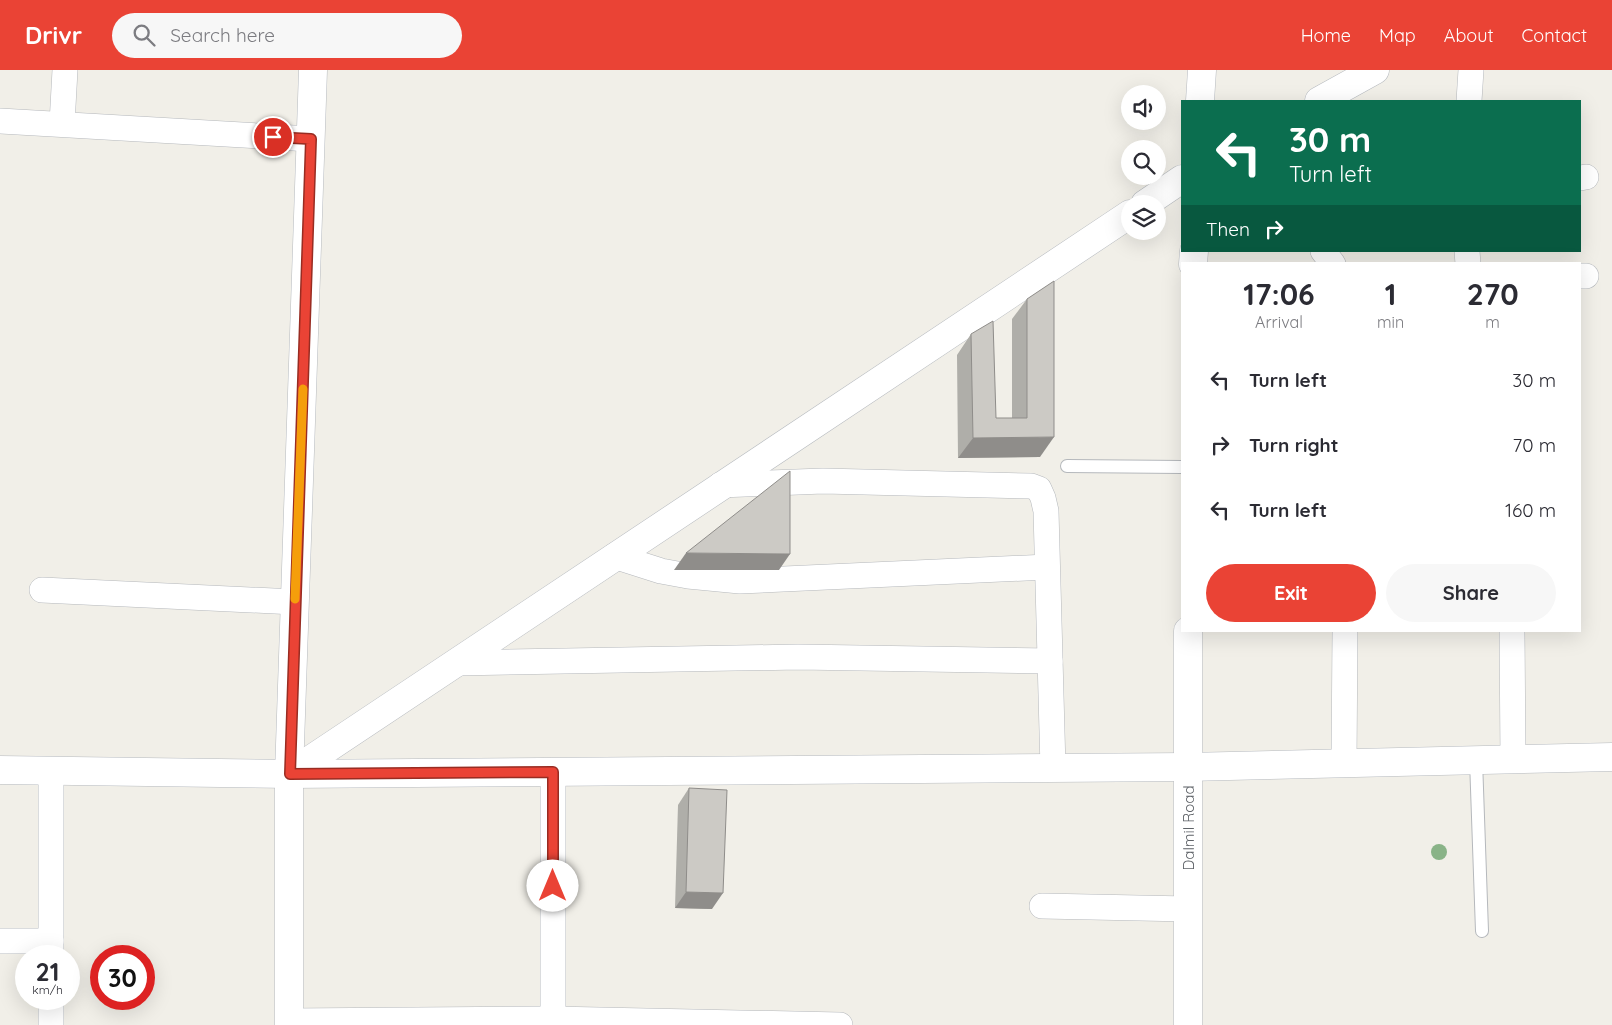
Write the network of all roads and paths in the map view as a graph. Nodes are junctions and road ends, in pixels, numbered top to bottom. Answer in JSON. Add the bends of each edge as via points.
{"nodes":[{"id":1,"x":65,"y":70,"type":"edge"},
{"id":2,"x":313,"y":70,"type":"edge"},
{"id":3,"x":1202,"y":70,"type":"edge"},
{"id":4,"x":1374,"y":70,"type":"edge"},
{"id":5,"x":1471,"y":70,"type":"edge"},
{"id":6,"x":1200,"y":100,"type":"edge"},
{"id":7,"x":1321,"y":100,"type":"edge"},
{"id":8,"x":1469,"y":100,"type":"edge"},
{"id":9,"x":0,"y":121,"type":"edge"},
{"id":10,"x":62,"y":124,"type":"junction"},
{"id":11,"x":311,"y":139,"type":"junction"},
{"id":12,"x":1181,"y":180,"type":"edge"},
{"id":13,"x":1158,"y":195,"type":"edge"},
{"id":14,"x":1121,"y":220,"type":"edge"},
{"id":15,"x":1324,"y":252,"type":"edge"},
{"id":16,"x":1331,"y":262,"type":"edge"},
{"id":17,"x":1068,"y":466,"type":"dead end"},
{"id":18,"x":1181,"y":467,"type":"edge"},
{"id":19,"x":720,"y":485,"type":"junction"},
{"id":20,"x":614,"y":556,"type":"junction"},
{"id":21,"x":1047,"y":567,"type":"junction"},
{"id":22,"x":42,"y":590,"type":"dead end"},
{"id":23,"x":295,"y":602,"type":"junction"},
{"id":24,"x":1188,"y":632,"type":"edge"},
{"id":25,"x":1345,"y":632,"type":"edge"},
{"id":26,"x":1512,"y":632,"type":"edge"},
{"id":27,"x":1050,"y":661,"type":"junction"},
{"id":28,"x":456,"y":663,"type":"junction"},
{"id":29,"x":1612,"y":757,"type":"edge"},
{"id":30,"x":1513,"y":759,"type":"junction"},
{"id":31,"x":1476,"y":760,"type":"junction"},
{"id":32,"x":1344,"y":763,"type":"junction"},
{"id":33,"x":1187,"y":767,"type":"junction"},
{"id":34,"x":1053,"y":768,"type":"junction"},
{"id":35,"x":0,"y":770,"type":"edge"},
{"id":36,"x":51,"y":771,"type":"junction"},
{"id":37,"x":553,"y":772,"type":"junction"},
{"id":38,"x":290,"y":774,"type":"junction"},
{"id":39,"x":1042,"y":906,"type":"dead end"},
{"id":40,"x":1188,"y":909,"type":"junction"},
{"id":41,"x":1482,"y":931,"type":"dead end"},
{"id":42,"x":0,"y":941,"type":"edge"},
{"id":43,"x":26,"y":945,"type":"edge"},
{"id":44,"x":51,"y":945,"type":"edge"},
{"id":45,"x":51,"y":1010,"type":"edge"},
{"id":46,"x":553,"y":1022,"type":"edge"},
{"id":47,"x":289,"y":1023,"type":"edge"},
{"id":48,"x":712,"y":1024,"type":"edge"},
{"id":49,"x":52,"y":1025,"type":"edge"},
{"id":50,"x":824,"y":1025,"type":"edge"},
{"id":51,"x":840,"y":1025,"type":"edge"},
{"id":52,"x":1188,"y":1025,"type":"edge"}],
"edges":[{"from":1,"to":10,"type":"street"},
{"from":2,"to":11,"type":"street"},
{"from":3,"to":6,"type":"street"},
{"from":4,"to":7,"type":"street"},
{"from":5,"to":8,"type":"street"},
{"from":9,"to":10,"type":"street"},
{"from":10,"to":11,"type":"street"},
{"from":11,"to":23,"type":"street"},
{"from":12,"to":13,"type":"street"},
{"from":14,"to":19,"type":"street"},
{"from":15,"to":16,"type":"street"},
{"from":17,"to":18,"type":"lane"},
{"from":19,"to":20,"type":"street"},
{"from":19,"to":21,"type":"street","via":[[823,482],[1031,486],[1039,489],[1044,498]]},
{"from":20,"to":21,"type":"street","via":[[661,571],[740,580]]},
{"from":20,"to":28,"type":"street"},
{"from":21,"to":27,"type":"street"},
{"from":22,"to":23,"type":"street"},
{"from":23,"to":38,"type":"street"},
{"from":24,"to":33,"type":"street","name":"Dalmil Road"},
{"from":25,"to":32,"type":"street"},
{"from":26,"to":30,"type":"street"},
{"from":27,"to":28,"type":"street","via":[[798,658]]},
{"from":27,"to":34,"type":"street"},
{"from":28,"to":38,"type":"street"},
{"from":29,"to":30,"type":"street"},
{"from":30,"to":31,"type":"street"},
{"from":31,"to":32,"type":"street"},
{"from":31,"to":41,"type":"lane"},
{"from":32,"to":33,"type":"street"},
{"from":33,"to":34,"type":"street"},
{"from":33,"to":40,"type":"street","name":"Dalmil Road"},
{"from":34,"to":37,"type":"street"},
{"from":35,"to":36,"type":"street"},
{"from":36,"to":38,"type":"street"},
{"from":36,"to":44,"type":"street"},
{"from":37,"to":38,"type":"street"},
{"from":37,"to":46,"type":"street"},
{"from":38,"to":47,"type":"street"},
{"from":39,"to":40,"type":"street"},
{"from":40,"to":52,"type":"street","name":"Dalmil Road"},
{"from":42,"to":43,"type":"street"},
{"from":45,"to":49,"type":"street"},
{"from":46,"to":47,"type":"street"},
{"from":46,"to":48,"type":"street"},
{"from":48,"to":50,"type":"street"},
{"from":50,"to":51,"type":"street"}]}
